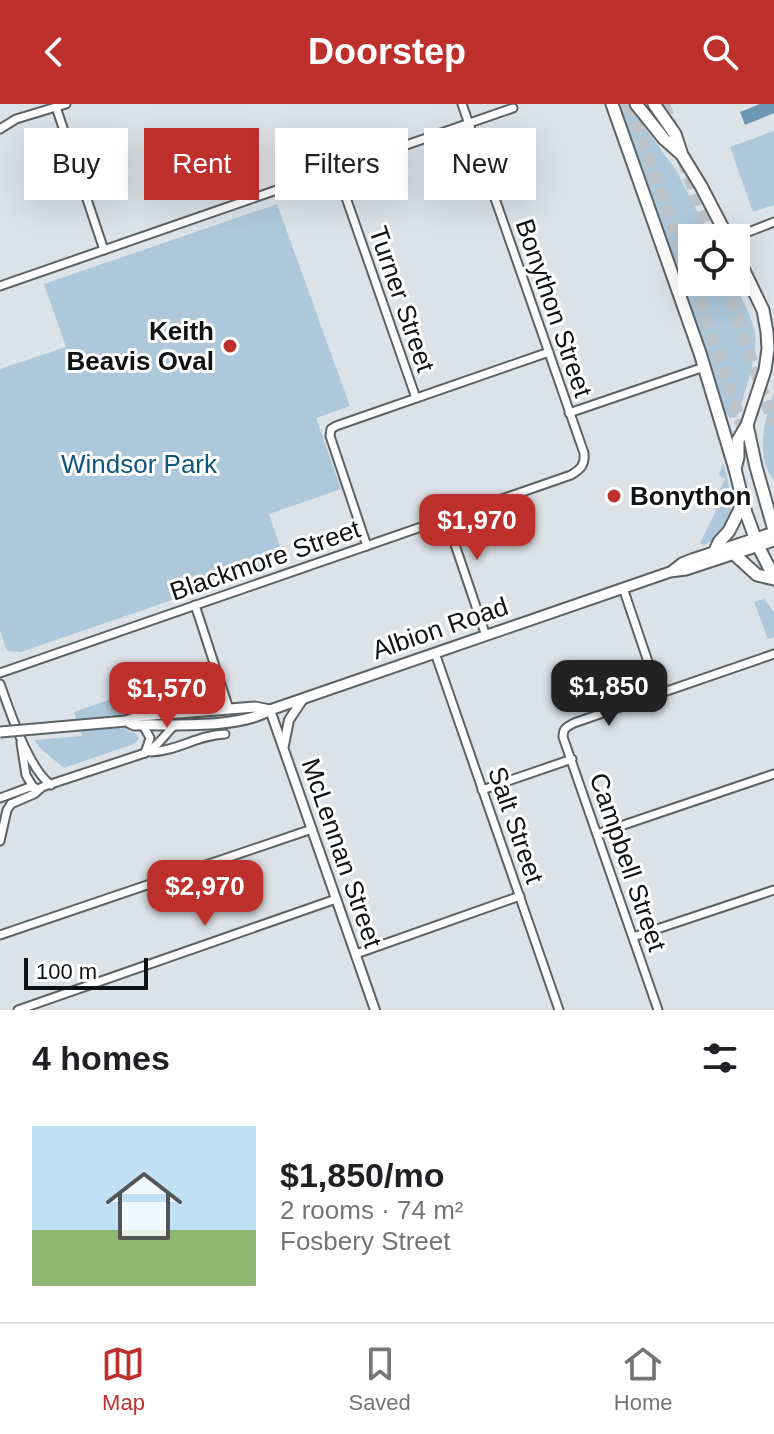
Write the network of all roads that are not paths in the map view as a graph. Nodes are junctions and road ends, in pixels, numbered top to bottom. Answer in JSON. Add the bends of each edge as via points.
{"nodes":[{"id":1,"x":66,"y":104,"type":"edge"},
{"id":2,"x":462,"y":104,"type":"edge"},
{"id":3,"x":612,"y":104,"type":"edge"},
{"id":4,"x":636,"y":104,"type":"edge"},
{"id":5,"x":654,"y":104,"type":"edge"},
{"id":6,"x":56,"y":107,"type":"junction"},
{"id":7,"x":513,"y":108,"type":"dead end"},
{"id":8,"x":469,"y":123,"type":"junction"},
{"id":9,"x":0,"y":129,"type":"edge"},
{"id":10,"x":408,"y":144,"type":"edge"},
{"id":11,"x":682,"y":155,"type":"junction"},
{"id":12,"x":275,"y":190,"type":"edge"},
{"id":13,"x":347,"y":200,"type":"edge"},
{"id":14,"x":774,"y":222,"type":"edge"},
{"id":15,"x":723,"y":224,"type":"edge"},
{"id":16,"x":750,"y":231,"type":"edge"},
{"id":17,"x":104,"y":250,"type":"junction"},
{"id":18,"x":750,"y":283,"type":"edge"},
{"id":19,"x":0,"y":286,"type":"edge"},
{"id":20,"x":772,"y":350,"type":"edge"},
{"id":21,"x":549,"y":352,"type":"junction"},
{"id":22,"x":704,"y":367,"type":"junction"},
{"id":23,"x":416,"y":398,"type":"junction"},
{"id":24,"x":569,"y":413,"type":"junction"},
{"id":25,"x":747,"y":425,"type":"junction"},
{"id":26,"x":585,"y":462,"type":"joint"},
{"id":27,"x":735,"y":469,"type":"junction"},
{"id":28,"x":743,"y":503,"type":"junction"},
{"id":29,"x":446,"y":518,"type":"junction"},
{"id":30,"x":774,"y":531,"type":"edge"},
{"id":31,"x":774,"y":541,"type":"edge"},
{"id":32,"x":757,"y":542,"type":"junction"},
{"id":33,"x":367,"y":546,"type":"junction"},
{"id":34,"x":715,"y":551,"type":"junction"},
{"id":35,"x":734,"y":554,"type":"junction"},
{"id":36,"x":670,"y":572,"type":"junction"},
{"id":37,"x":774,"y":578,"type":"edge"},
{"id":38,"x":623,"y":588,"type":"junction"},
{"id":39,"x":195,"y":605,"type":"junction"},
{"id":40,"x":486,"y":636,"type":"junction"},
{"id":41,"x":435,"y":653,"type":"junction"},
{"id":42,"x":773,"y":655,"type":"edge"},
{"id":43,"x":0,"y":673,"type":"edge"},
{"id":44,"x":0,"y":684,"type":"edge"},
{"id":45,"x":659,"y":694,"type":"junction"},
{"id":46,"x":303,"y":699,"type":"junction"},
{"id":47,"x":229,"y":709,"type":"junction"},
{"id":48,"x":270,"y":710,"type":"junction"},
{"id":49,"x":126,"y":721,"type":"junction"},
{"id":50,"x":177,"y":724,"type":"junction"},
{"id":51,"x":143,"y":725,"type":"junction"},
{"id":52,"x":0,"y":732,"type":"edge"},
{"id":53,"x":18,"y":733,"type":"junction"},
{"id":54,"x":225,"y":734,"type":"dead end"},
{"id":55,"x":284,"y":748,"type":"junction"},
{"id":56,"x":145,"y":753,"type":"junction"},
{"id":57,"x":572,"y":759,"type":"junction"},
{"id":58,"x":774,"y":774,"type":"edge"},
{"id":59,"x":46,"y":786,"type":"junction"},
{"id":60,"x":33,"y":787,"type":"junction"},
{"id":61,"x":482,"y":790,"type":"junction"},
{"id":62,"x":0,"y":798,"type":"edge"},
{"id":63,"x":11,"y":804,"type":"junction"},
{"id":64,"x":312,"y":829,"type":"junction"},
{"id":65,"x":597,"y":834,"type":"junction"},
{"id":66,"x":0,"y":841,"type":"edge"},
{"id":67,"x":774,"y":890,"type":"edge"},
{"id":68,"x":520,"y":896,"type":"junction"},
{"id":69,"x":336,"y":899,"type":"junction"},
{"id":70,"x":0,"y":935,"type":"edge"},
{"id":71,"x":633,"y":937,"type":"junction"},
{"id":72,"x":356,"y":954,"type":"junction"},
{"id":73,"x":18,"y":1010,"type":"edge"},
{"id":74,"x":375,"y":1010,"type":"edge"},
{"id":75,"x":559,"y":1010,"type":"edge"},
{"id":76,"x":658,"y":1010,"type":"edge"}],
"edges":[{"from":1,"to":6,"type":"street"},
{"from":2,"to":8,"type":"street","name":"Bonython Street"},
{"from":3,"to":22,"type":"highway"},
{"from":4,"to":11,"type":"highway"},
{"from":5,"to":11,"type":"highway"},
{"from":6,"to":9,"type":"street"},
{"from":6,"to":17,"type":"street"},
{"from":7,"to":8,"type":"street"},
{"from":8,"to":10,"type":"street"},
{"from":8,"to":21,"type":"street","name":"Bonython Street"},
{"from":11,"to":15,"type":"highway"},
{"from":12,"to":17,"type":"street"},
{"from":13,"to":23,"type":"street","name":"Turner Street"},
{"from":14,"to":16,"type":"street"},
{"from":17,"to":19,"type":"street"},
{"from":18,"to":20,"type":"highway"},
{"from":20,"to":25,"type":"highway"},
{"from":21,"to":23,"type":"street"},
{"from":21,"to":24,"type":"street","name":"Bonython Street"},
{"from":22,"to":24,"type":"street"},
{"from":22,"to":27,"type":"highway"},
{"from":23,"to":33,"type":"street","via":[[331,429]]},
{"from":24,"to":26,"type":"street","name":"Bonython Street"},
{"from":25,"to":27,"type":"highway","via":[[738,440]]},
{"from":25,"to":30,"type":"highway"},
{"from":26,"to":29,"type":"street","name":"Blackmore Street","via":[[571,475]]},
{"from":27,"to":28,"type":"highway"},
{"from":28,"to":32,"type":"highway"},
{"from":28,"to":34,"type":"highway"},
{"from":29,"to":33,"type":"street","name":"Blackmore Street"},
{"from":29,"to":40,"type":"street"},
{"from":30,"to":32,"type":"main road","name":"Albion Road"},
{"from":31,"to":32,"type":"main road","name":"Albion Road"},
{"from":32,"to":34,"type":"main road","name":"Albion Road"},
{"from":32,"to":35,"type":"main road","name":"Albion Road"},
{"from":32,"to":37,"type":"highway"},
{"from":33,"to":39,"type":"street","name":"Blackmore Street"},
{"from":34,"to":36,"type":"main road","name":"Albion Road"},
{"from":35,"to":36,"type":"main road","name":"Albion Road"},
{"from":35,"to":37,"type":"highway","via":[[757,575]]},
{"from":36,"to":38,"type":"main road","name":"Albion Road"},
{"from":38,"to":40,"type":"main road","name":"Albion Road"},
{"from":38,"to":45,"type":"street"},
{"from":39,"to":43,"type":"street","name":"Blackmore Street"},
{"from":39,"to":47,"type":"street"},
{"from":40,"to":41,"type":"main road","name":"Albion Road"},
{"from":41,"to":46,"type":"main road","name":"Albion Road"},
{"from":41,"to":61,"type":"street","name":"Salt Street"},
{"from":42,"to":45,"type":"street"},
{"from":44,"to":53,"type":"street"},
{"from":45,"to":57,"type":"street","name":"Campbell Street","via":[[565,727],[563,737]]},
{"from":46,"to":48,"type":"main road","name":"Albion Road"},
{"from":46,"to":55,"type":"street","via":[[289,720]]},
{"from":47,"to":48,"type":"main road"},
{"from":47,"to":49,"type":"main road"},
{"from":48,"to":50,"type":"main road","name":"Albion Road","via":[[240,721]]},
{"from":48,"to":55,"type":"street","name":"McLennan Street"},
{"from":49,"to":51,"type":"main road","name":"Albion Road"},
{"from":49,"to":52,"type":"main road","bridge":true},
{"from":50,"to":51,"type":"main road","name":"Albion Road"},
{"from":50,"to":56,"type":"street"},
{"from":51,"to":56,"type":"street","via":[[150,738]]},
{"from":53,"to":59,"type":"street"},
{"from":53,"to":60,"type":"street"},
{"from":54,"to":56,"type":"street"},
{"from":55,"to":64,"type":"street","name":"McLennan Street"},
{"from":56,"to":59,"type":"street"},
{"from":57,"to":61,"type":"street"},
{"from":57,"to":65,"type":"street","name":"Campbell Street"},
{"from":58,"to":65,"type":"street"},
{"from":59,"to":60,"type":"street"},
{"from":59,"to":63,"type":"street"},
{"from":60,"to":62,"type":"street"},
{"from":61,"to":68,"type":"street","name":"Salt Street"},
{"from":62,"to":63,"type":"street"},
{"from":63,"to":66,"type":"street"},
{"from":64,"to":69,"type":"street","name":"McLennan Street"},
{"from":64,"to":70,"type":"street"},
{"from":65,"to":71,"type":"street","name":"Campbell Street"},
{"from":67,"to":71,"type":"street"},
{"from":68,"to":72,"type":"street"},
{"from":68,"to":75,"type":"street","name":"Salt Street"},
{"from":69,"to":72,"type":"street","name":"McLennan Street"},
{"from":69,"to":73,"type":"street"},
{"from":71,"to":76,"type":"street","name":"Campbell Street"},
{"from":72,"to":74,"type":"street","name":"McLennan Street"}]}
